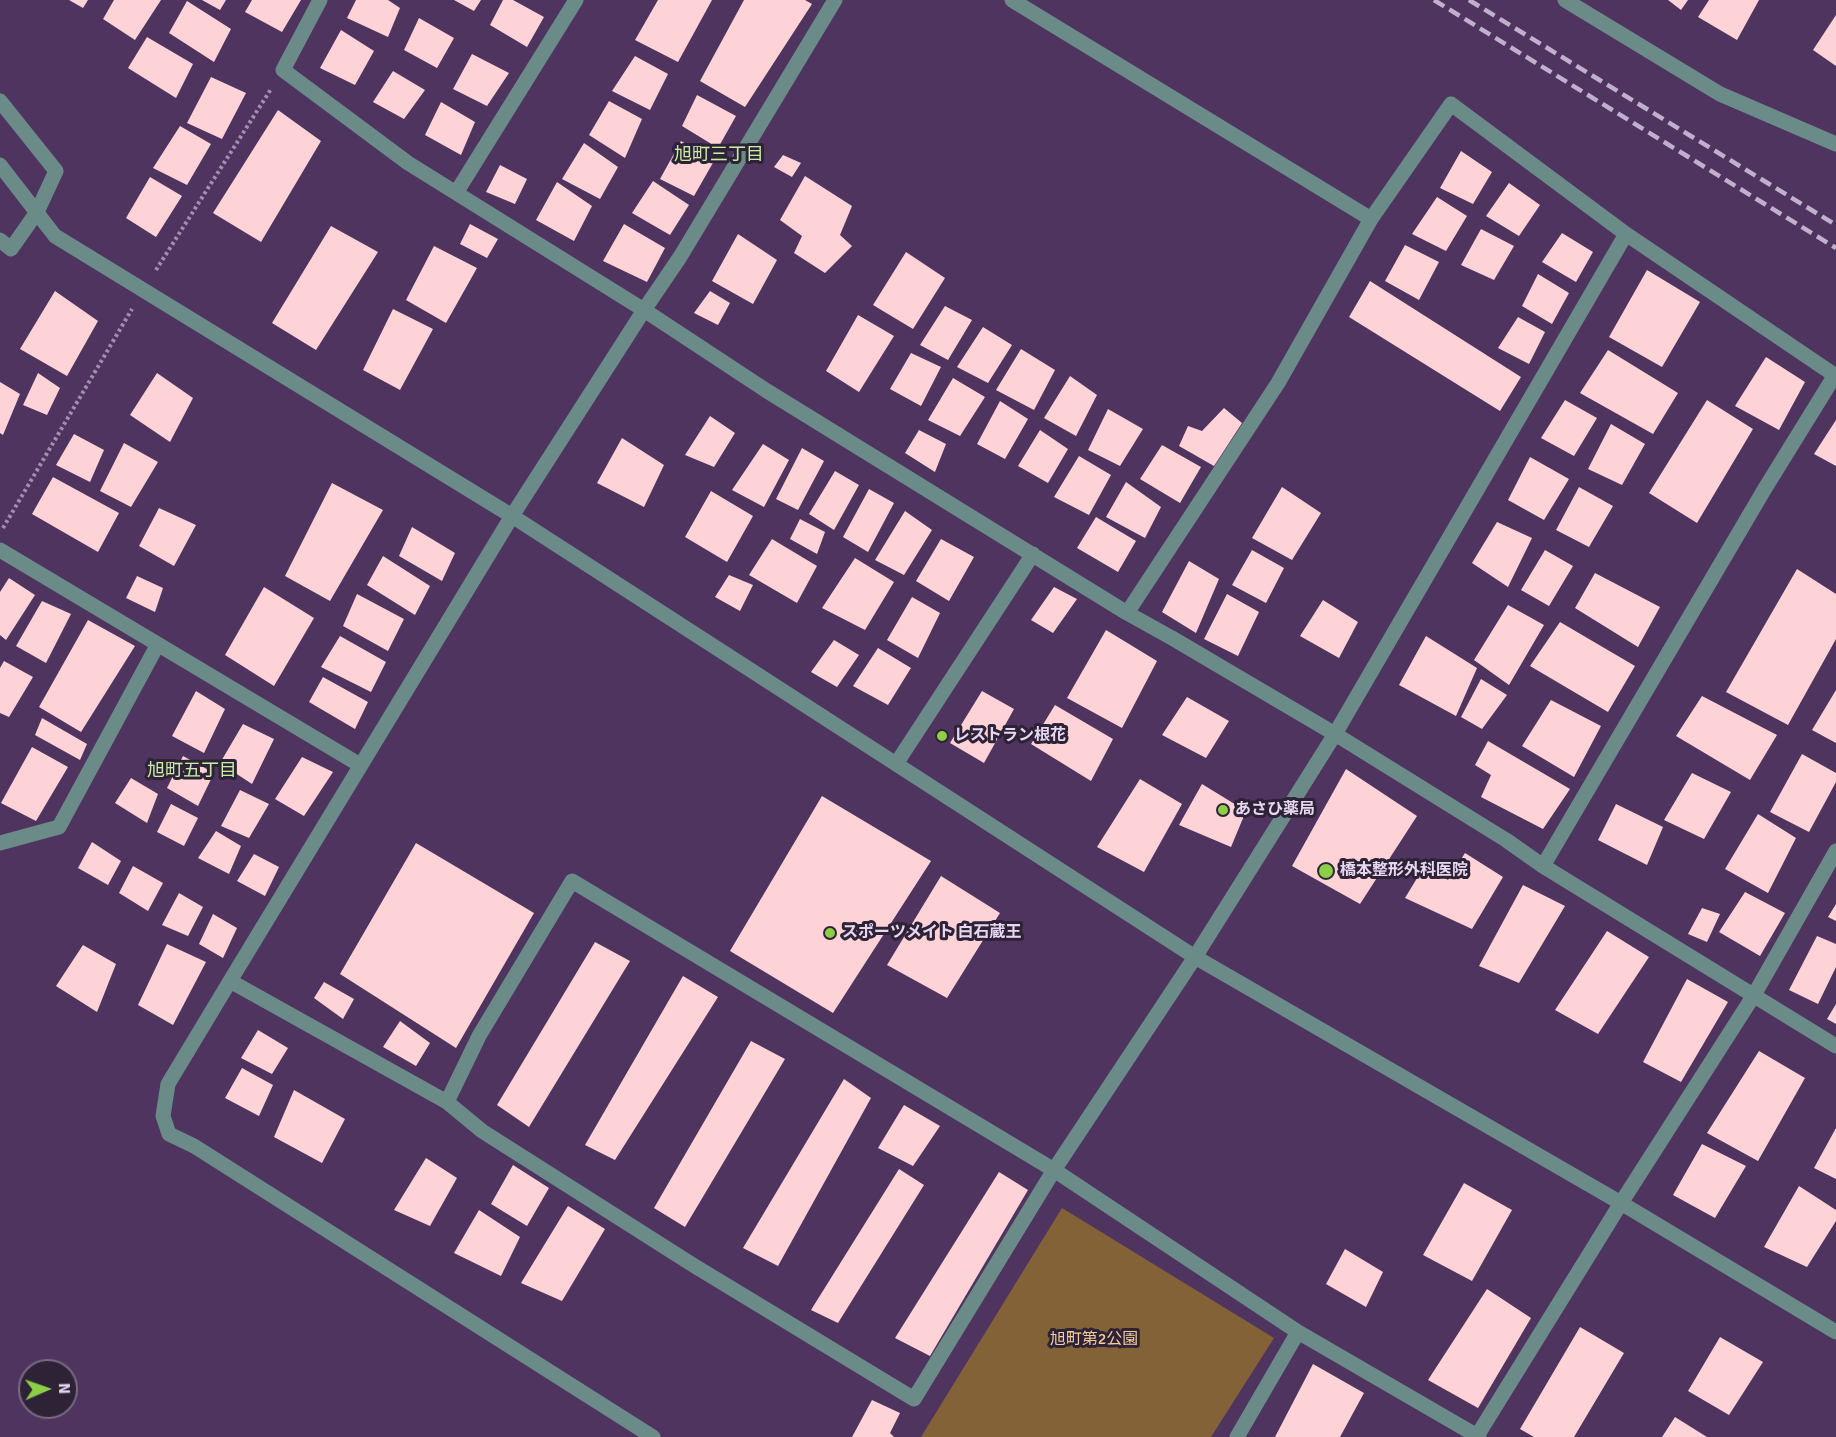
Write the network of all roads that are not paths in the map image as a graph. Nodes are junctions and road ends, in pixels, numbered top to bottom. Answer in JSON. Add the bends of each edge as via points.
{"nodes":[{"id":1,"x":320,"y":0,"type":"edge"},
{"id":2,"x":576,"y":0,"type":"edge"},
{"id":3,"x":835,"y":0,"type":"edge"},
{"id":4,"x":1012,"y":0,"type":"edge"},
{"id":5,"x":1565,"y":0,"type":"edge"},
{"id":6,"x":0,"y":101,"type":"edge"},
{"id":7,"x":1836,"y":144,"type":"edge"},
{"id":8,"x":0,"y":165,"type":"edge"},
{"id":9,"x":456,"y":193,"type":"junction"},
{"id":10,"x":37,"y":212,"type":"junction"},
{"id":11,"x":1371,"y":219,"type":"junction"},
{"id":12,"x":1626,"y":234,"type":"junction"},
{"id":13,"x":0,"y":240,"type":"edge"},
{"id":14,"x":644,"y":310,"type":"junction"},
{"id":15,"x":1835,"y":375,"type":"edge"},
{"id":16,"x":512,"y":516,"type":"junction"},
{"id":17,"x":0,"y":550,"type":"edge"},
{"id":18,"x":1033,"y":554,"type":"junction"},
{"id":19,"x":1127,"y":613,"type":"junction"},
{"id":20,"x":158,"y":644,"type":"junction"},
{"id":21,"x":1335,"y":734,"type":"junction"},
{"id":22,"x":896,"y":764,"type":"junction"},
{"id":23,"x":360,"y":765,"type":"junction"},
{"id":24,"x":0,"y":843,"type":"edge"},
{"id":25,"x":1836,"y":851,"type":"edge"},
{"id":26,"x":1543,"y":866,"type":"junction"},
{"id":27,"x":1195,"y":957,"type":"junction"},
{"id":28,"x":230,"y":981,"type":"junction"},
{"id":29,"x":1754,"y":995,"type":"junction"},
{"id":30,"x":1836,"y":1046,"type":"edge"},
{"id":31,"x":447,"y":1102,"type":"junction"},
{"id":32,"x":1054,"y":1170,"type":"junction"},
{"id":33,"x":1621,"y":1203,"type":"junction"},
{"id":34,"x":1298,"y":1332,"type":"junction"},
{"id":35,"x":1836,"y":1332,"type":"edge"},
{"id":36,"x":1478,"y":1436,"type":"edge"},
{"id":37,"x":653,"y":1437,"type":"edge"},
{"id":38,"x":1237,"y":1437,"type":"edge"}],
"edges":[{"from":1,"to":9,"type":"street","via":[[283,70],[408,163]]},
{"from":2,"to":9,"type":"street"},
{"from":3,"to":14,"type":"street"},
{"from":4,"to":11,"type":"street"},
{"from":5,"to":7,"type":"street","via":[[1720,94]]},
{"from":6,"to":10,"type":"street","via":[[56,171]]},
{"from":8,"to":10,"type":"street"},
{"from":9,"to":14,"type":"street"},
{"from":10,"to":13,"type":"street","via":[[11,249]]},
{"from":10,"to":16,"type":"street","via":[[56,236]]},
{"from":11,"to":12,"type":"street","via":[[1451,104]]},
{"from":11,"to":19,"type":"street","via":[[1278,383]]},
{"from":12,"to":15,"type":"street"},
{"from":12,"to":21,"type":"street"},
{"from":14,"to":16,"type":"street"},
{"from":14,"to":18,"type":"street","via":[[767,391]]},
{"from":15,"to":26,"type":"street"},
{"from":16,"to":22,"type":"street"},
{"from":16,"to":23,"type":"street"},
{"from":17,"to":20,"type":"street"},
{"from":18,"to":19,"type":"street"},
{"from":18,"to":22,"type":"street"},
{"from":19,"to":21,"type":"street"},
{"from":20,"to":23,"type":"street"},
{"from":20,"to":24,"type":"street","via":[[59,826]]},
{"from":21,"to":26,"type":"street"},
{"from":21,"to":27,"type":"street"},
{"from":22,"to":27,"type":"street"},
{"from":23,"to":28,"type":"street"},
{"from":25,"to":29,"type":"street"},
{"from":26,"to":29,"type":"street"},
{"from":27,"to":32,"type":"street"},
{"from":27,"to":33,"type":"street"},
{"from":28,"to":31,"type":"street"},
{"from":28,"to":37,"type":"street","via":[[168,1084],[163,1116],[169,1134],[194,1146]]},
{"from":29,"to":30,"type":"street"},
{"from":29,"to":33,"type":"street"},
{"from":31,"to":32,"type":"street","via":[[479,1036],[572,881]]},
{"from":31,"to":32,"type":"street","via":[[482,1131],[914,1399]]},
{"from":32,"to":34,"type":"street"},
{"from":33,"to":35,"type":"street"},
{"from":33,"to":36,"type":"street"},
{"from":34,"to":36,"type":"street"},
{"from":34,"to":38,"type":"street"}]}
